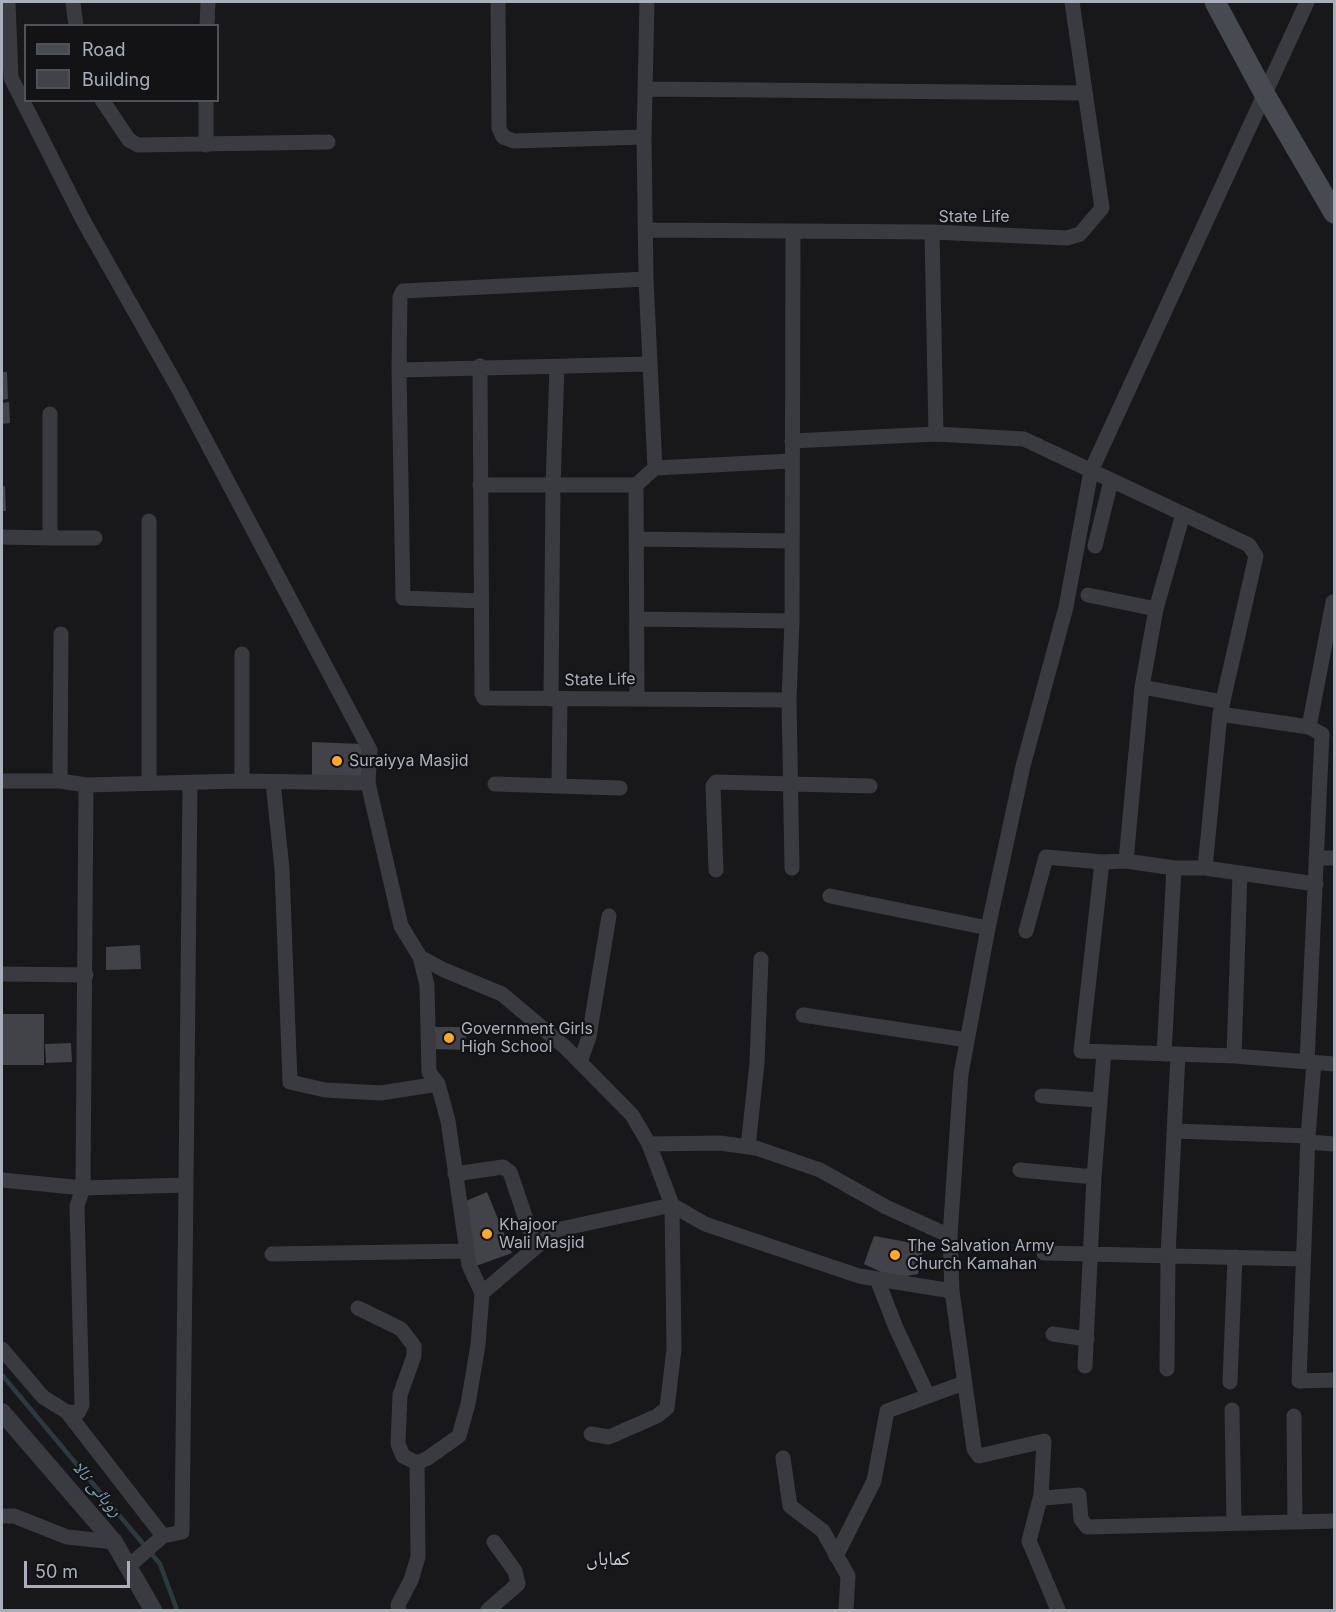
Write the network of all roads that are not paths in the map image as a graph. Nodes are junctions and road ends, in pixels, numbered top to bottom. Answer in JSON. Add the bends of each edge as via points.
{"nodes":[{"id":1,"x":8,"y":2,"type":"edge"},
{"id":2,"x":73,"y":2,"type":"edge"},
{"id":3,"x":208,"y":2,"type":"edge"},
{"id":4,"x":498,"y":2,"type":"edge"},
{"id":5,"x":647,"y":2,"type":"edge"},
{"id":6,"x":1072,"y":2,"type":"edge"},
{"id":7,"x":1215,"y":2,"type":"edge"},
{"id":8,"x":1307,"y":2,"type":"edge"},
{"id":9,"x":76,"y":24,"type":"edge"},
{"id":10,"x":207,"y":24,"type":"edge"},
{"id":11,"x":6,"y":80,"type":"edge"},
{"id":12,"x":646,"y":89,"type":"junction"},
{"id":13,"x":1084,"y":93,"type":"junction"},
{"id":14,"x":1264,"y":93,"type":"junction"},
{"id":15,"x":103,"y":102,"type":"edge"},
{"id":16,"x":206,"y":102,"type":"edge"},
{"id":17,"x":644,"y":137,"type":"junction"},
{"id":18,"x":328,"y":142,"type":"dead end"},
{"id":19,"x":206,"y":145,"type":"junction"},
{"id":20,"x":1335,"y":213,"type":"edge"},
{"id":21,"x":646,"y":230,"type":"junction"},
{"id":22,"x":793,"y":232,"type":"junction"},
{"id":23,"x":932,"y":232,"type":"junction"},
{"id":24,"x":646,"y":279,"type":"junction"},
{"id":25,"x":650,"y":364,"type":"junction"},
{"id":26,"x":480,"y":366,"type":"junction"},
{"id":27,"x":557,"y":367,"type":"junction"},
{"id":28,"x":399,"y":370,"type":"junction"},
{"id":29,"x":50,"y":414,"type":"dead end"},
{"id":30,"x":936,"y":434,"type":"junction"},
{"id":31,"x":792,"y":441,"type":"junction"},
{"id":32,"x":791,"y":461,"type":"junction"},
{"id":33,"x":655,"y":468,"type":"junction"},
{"id":34,"x":1091,"y":471,"type":"junction"},
{"id":35,"x":1111,"y":481,"type":"junction"},
{"id":36,"x":480,"y":485,"type":"junction"},
{"id":37,"x":636,"y":485,"type":"junction"},
{"id":38,"x":553,"y":486,"type":"junction"},
{"id":39,"x":1183,"y":514,"type":"junction"},
{"id":40,"x":149,"y":521,"type":"dead end"},
{"id":41,"x":2,"y":537,"type":"edge"},
{"id":42,"x":50,"y":538,"type":"junction"},
{"id":43,"x":95,"y":538,"type":"dead end"},
{"id":44,"x":638,"y":539,"type":"junction"},
{"id":45,"x":791,"y":541,"type":"junction"},
{"id":46,"x":1095,"y":546,"type":"dead end"},
{"id":47,"x":1088,"y":595,"type":"dead end"},
{"id":48,"x":481,"y":601,"type":"junction"},
{"id":49,"x":1334,"y":602,"type":"edge"},
{"id":50,"x":1156,"y":609,"type":"junction"},
{"id":51,"x":637,"y":619,"type":"junction"},
{"id":52,"x":792,"y":621,"type":"junction"},
{"id":53,"x":61,"y":634,"type":"dead end"},
{"id":54,"x":242,"y":654,"type":"dead end"},
{"id":55,"x":1329,"y":655,"type":"edge"},
{"id":56,"x":1142,"y":687,"type":"junction"},
{"id":57,"x":637,"y":697,"type":"junction"},
{"id":58,"x":556,"y":699,"type":"junction"},
{"id":59,"x":789,"y":700,"type":"junction"},
{"id":60,"x":1222,"y":708,"type":"junction"},
{"id":61,"x":1322,"y":732,"type":"edge"},
{"id":62,"x":2,"y":781,"type":"edge"},
{"id":63,"x":60,"y":781,"type":"junction"},
{"id":64,"x":243,"y":781,"type":"junction"},
{"id":65,"x":273,"y":782,"type":"junction"},
{"id":66,"x":148,"y":783,"type":"junction"},
{"id":67,"x":190,"y":783,"type":"junction"},
{"id":68,"x":368,"y":783,"type":"junction"},
{"id":69,"x":495,"y":784,"type":"dead end"},
{"id":70,"x":790,"y":784,"type":"junction"},
{"id":71,"x":86,"y":785,"type":"junction"},
{"id":72,"x":559,"y":785,"type":"junction"},
{"id":73,"x":870,"y":786,"type":"dead end"},
{"id":74,"x":620,"y":788,"type":"dead end"},
{"id":75,"x":1316,"y":858,"type":"junction"},
{"id":76,"x":1335,"y":858,"type":"edge"},
{"id":77,"x":1126,"y":861,"type":"junction"},
{"id":78,"x":1102,"y":862,"type":"junction"},
{"id":79,"x":792,"y":868,"type":"dead end"},
{"id":80,"x":1174,"y":868,"type":"junction"},
{"id":81,"x":1205,"y":868,"type":"junction"},
{"id":82,"x":716,"y":870,"type":"dead end"},
{"id":83,"x":1240,"y":874,"type":"junction"},
{"id":84,"x":1316,"y":884,"type":"junction"},
{"id":85,"x":830,"y":896,"type":"dead end"},
{"id":86,"x":609,"y":916,"type":"dead end"},
{"id":87,"x":988,"y":928,"type":"junction"},
{"id":88,"x":1026,"y":931,"type":"dead end"},
{"id":89,"x":420,"y":957,"type":"junction"},
{"id":90,"x":761,"y":959,"type":"dead end"},
{"id":91,"x":2,"y":974,"type":"edge"},
{"id":92,"x":86,"y":975,"type":"junction"},
{"id":93,"x":802,"y":1015,"type":"dead end"},
{"id":94,"x":967,"y":1040,"type":"junction"},
{"id":95,"x":1104,"y":1052,"type":"junction"},
{"id":96,"x":1171,"y":1054,"type":"junction"},
{"id":97,"x":1233,"y":1056,"type":"junction"},
{"id":98,"x":580,"y":1062,"type":"junction"},
{"id":99,"x":1311,"y":1062,"type":"junction"},
{"id":100,"x":1335,"y":1064,"type":"edge"},
{"id":101,"x":438,"y":1084,"type":"junction"},
{"id":102,"x":1042,"y":1096,"type":"dead end"},
{"id":103,"x":1099,"y":1100,"type":"junction"},
{"id":104,"x":1176,"y":1131,"type":"junction"},
{"id":105,"x":1308,"y":1139,"type":"junction"},
{"id":106,"x":649,"y":1144,"type":"junction"},
{"id":107,"x":1335,"y":1144,"type":"edge"},
{"id":108,"x":748,"y":1147,"type":"junction"},
{"id":109,"x":1020,"y":1170,"type":"dead end"},
{"id":110,"x":455,"y":1174,"type":"junction"},
{"id":111,"x":1094,"y":1177,"type":"junction"},
{"id":112,"x":2,"y":1180,"type":"edge"},
{"id":113,"x":186,"y":1185,"type":"junction"},
{"id":114,"x":83,"y":1188,"type":"junction"},
{"id":115,"x":672,"y":1205,"type":"junction"},
{"id":116,"x":950,"y":1236,"type":"junction"},
{"id":117,"x":535,"y":1246,"type":"junction"},
{"id":118,"x":467,"y":1251,"type":"junction"},
{"id":119,"x":1044,"y":1253,"type":"dead end"},
{"id":120,"x":1091,"y":1253,"type":"junction"},
{"id":121,"x":272,"y":1254,"type":"dead end"},
{"id":122,"x":1168,"y":1255,"type":"junction"},
{"id":123,"x":1235,"y":1257,"type":"junction"},
{"id":124,"x":1303,"y":1259,"type":"junction"},
{"id":125,"x":877,"y":1279,"type":"junction"},
{"id":126,"x":952,"y":1291,"type":"junction"},
{"id":127,"x":482,"y":1293,"type":"junction"},
{"id":128,"x":358,"y":1308,"type":"dead end"},
{"id":129,"x":1053,"y":1334,"type":"dead end"},
{"id":130,"x":1087,"y":1339,"type":"junction"},
{"id":131,"x":2,"y":1349,"type":"edge"},
{"id":132,"x":1085,"y":1366,"type":"dead end"},
{"id":133,"x":1167,"y":1369,"type":"dead end"},
{"id":134,"x":1335,"y":1380,"type":"edge"},
{"id":135,"x":1230,"y":1382,"type":"dead end"},
{"id":136,"x":963,"y":1383,"type":"junction"},
{"id":137,"x":928,"y":1396,"type":"junction"},
{"id":138,"x":1232,"y":1410,"type":"dead end"},
{"id":139,"x":2,"y":1412,"type":"edge"},
{"id":140,"x":67,"y":1412,"type":"junction"},
{"id":141,"x":1294,"y":1416,"type":"dead end"},
{"id":142,"x":591,"y":1434,"type":"dead end"},
{"id":143,"x":783,"y":1458,"type":"dead end"},
{"id":144,"x":417,"y":1463,"type":"junction"},
{"id":145,"x":1041,"y":1495,"type":"junction"},
{"id":146,"x":2,"y":1516,"type":"edge"},
{"id":147,"x":1335,"y":1521,"type":"edge"},
{"id":148,"x":1295,"y":1522,"type":"junction"},
{"id":149,"x":1234,"y":1523,"type":"junction"},
{"id":150,"x":161,"y":1538,"type":"junction"},
{"id":151,"x":114,"y":1542,"type":"junction"},
{"id":152,"x":494,"y":1542,"type":"dead end"},
{"id":153,"x":836,"y":1556,"type":"junction"},
{"id":154,"x":133,"y":1563,"type":"junction"},
{"id":155,"x":153,"y":1611,"type":"edge"},
{"id":156,"x":399,"y":1611,"type":"edge"},
{"id":157,"x":488,"y":1611,"type":"edge"},
{"id":158,"x":846,"y":1611,"type":"edge"},
{"id":159,"x":1058,"y":1611,"type":"edge"}],
"edges":[{"from":1,"to":11,"type":"street"},
{"from":2,"to":9,"type":"street"},
{"from":3,"to":10,"type":"street"},
{"from":4,"to":17,"type":"street","via":[[503,137],[514,141]]},
{"from":5,"to":12,"type":"street"},
{"from":6,"to":13,"type":"street","name":"State Life"},
{"from":7,"to":14,"type":"main road"},
{"from":8,"to":14,"type":"street"},
{"from":11,"to":68,"type":"street","via":[[178,388],[370,750]]},
{"from":12,"to":13,"type":"street"},
{"from":12,"to":17,"type":"street"},
{"from":13,"to":23,"type":"street","name":"State Life","via":[[1102,208],[1080,234],[1066,238]]},
{"from":14,"to":20,"type":"main road"},
{"from":14,"to":34,"type":"street"},
{"from":15,"to":19,"type":"street","via":[[129,140],[138,145]]},
{"from":16,"to":19,"type":"street"},
{"from":17,"to":21,"type":"street"},
{"from":18,"to":19,"type":"street"},
{"from":21,"to":22,"type":"street"},
{"from":21,"to":24,"type":"street"},
{"from":22,"to":23,"type":"street"},
{"from":22,"to":31,"type":"street"},
{"from":23,"to":30,"type":"street","name":"State Life"},
{"from":24,"to":25,"type":"street"},
{"from":24,"to":28,"type":"street","via":[[403,291]]},
{"from":25,"to":27,"type":"street"},
{"from":25,"to":33,"type":"street"},
{"from":26,"to":27,"type":"street"},
{"from":26,"to":28,"type":"street"},
{"from":26,"to":36,"type":"street","name":"State Life"},
{"from":27,"to":38,"type":"street"},
{"from":28,"to":48,"type":"street","via":[[403,598]]},
{"from":29,"to":42,"type":"street"},
{"from":30,"to":31,"type":"street"},
{"from":30,"to":34,"type":"street","via":[[1024,439]]},
{"from":31,"to":32,"type":"street"},
{"from":32,"to":33,"type":"street"},
{"from":32,"to":45,"type":"street"},
{"from":33,"to":37,"type":"street"},
{"from":34,"to":35,"type":"street"},
{"from":34,"to":87,"type":"street","via":[[1066,607],[1023,766]]},
{"from":35,"to":39,"type":"street"},
{"from":35,"to":46,"type":"street"},
{"from":36,"to":38,"type":"street"},
{"from":36,"to":48,"type":"street","name":"State Life"},
{"from":37,"to":38,"type":"street"},
{"from":37,"to":44,"type":"street"},
{"from":38,"to":58,"type":"street"},
{"from":39,"to":50,"type":"street"},
{"from":39,"to":60,"type":"street","via":[[1249,545],[1256,556]]},
{"from":40,"to":66,"type":"street"},
{"from":41,"to":42,"type":"street"},
{"from":42,"to":43,"type":"street"},
{"from":44,"to":45,"type":"street"},
{"from":44,"to":51,"type":"street"},
{"from":45,"to":52,"type":"street"},
{"from":47,"to":50,"type":"street"},
{"from":48,"to":58,"type":"street","name":"State Life","via":[[484,698]]},
{"from":49,"to":55,"type":"street"},
{"from":50,"to":56,"type":"street"},
{"from":51,"to":52,"type":"street"},
{"from":51,"to":57,"type":"street"},
{"from":52,"to":59,"type":"street"},
{"from":53,"to":63,"type":"street"},
{"from":54,"to":64,"type":"street"},
{"from":55,"to":61,"type":"street"},
{"from":56,"to":60,"type":"street"},
{"from":56,"to":77,"type":"street"},
{"from":57,"to":58,"type":"street","name":"State Life"},
{"from":57,"to":59,"type":"street","name":"State Life"},
{"from":58,"to":72,"type":"street"},
{"from":59,"to":70,"type":"street"},
{"from":60,"to":61,"type":"street"},
{"from":60,"to":81,"type":"street"},
{"from":61,"to":75,"type":"street"},
{"from":62,"to":63,"type":"street"},
{"from":63,"to":71,"type":"street"},
{"from":64,"to":65,"type":"street"},
{"from":64,"to":67,"type":"street"},
{"from":65,"to":68,"type":"street"},
{"from":65,"to":101,"type":"street","via":[[282,869],[290,1082],[325,1090],[381,1093]]},
{"from":66,"to":67,"type":"street"},
{"from":66,"to":71,"type":"street"},
{"from":67,"to":113,"type":"street"},
{"from":68,"to":89,"type":"street","via":[[401,926]]},
{"from":69,"to":72,"type":"street"},
{"from":70,"to":73,"type":"street"},
{"from":70,"to":79,"type":"street"},
{"from":70,"to":82,"type":"street","via":[[716,782]]},
{"from":71,"to":92,"type":"street"},
{"from":72,"to":74,"type":"street"},
{"from":75,"to":76,"type":"street"},
{"from":75,"to":84,"type":"street"},
{"from":77,"to":78,"type":"street"},
{"from":77,"to":80,"type":"street"},
{"from":78,"to":88,"type":"street","via":[[1046,857]]},
{"from":78,"to":95,"type":"street","via":[[1081,1051]]},
{"from":80,"to":81,"type":"street"},
{"from":80,"to":96,"type":"street"},
{"from":81,"to":83,"type":"street"},
{"from":83,"to":84,"type":"street"},
{"from":83,"to":97,"type":"street"},
{"from":84,"to":99,"type":"street"},
{"from":85,"to":87,"type":"street"},
{"from":86,"to":98,"type":"street","via":[[589,1037]]},
{"from":87,"to":94,"type":"street"},
{"from":89,"to":98,"type":"street","via":[[502,994]]},
{"from":89,"to":101,"type":"street","via":[[427,985],[429,1071]]},
{"from":90,"to":108,"type":"street","via":[[757,1063]]},
{"from":91,"to":92,"type":"street"},
{"from":92,"to":114,"type":"street"},
{"from":93,"to":94,"type":"street"},
{"from":94,"to":116,"type":"street","via":[[961,1074]]},
{"from":95,"to":96,"type":"street"},
{"from":95,"to":103,"type":"street"},
{"from":96,"to":97,"type":"street"},
{"from":96,"to":104,"type":"street"},
{"from":97,"to":99,"type":"street"},
{"from":98,"to":106,"type":"street","via":[[632,1114]]},
{"from":99,"to":100,"type":"street"},
{"from":99,"to":105,"type":"street"},
{"from":101,"to":110,"type":"street"},
{"from":102,"to":103,"type":"street"},
{"from":103,"to":111,"type":"street"},
{"from":104,"to":105,"type":"street"},
{"from":104,"to":122,"type":"street"},
{"from":105,"to":107,"type":"street"},
{"from":105,"to":124,"type":"street"},
{"from":106,"to":108,"type":"street","via":[[720,1143]]},
{"from":106,"to":115,"type":"street"},
{"from":108,"to":116,"type":"street","via":[[820,1170],[886,1207]]},
{"from":109,"to":111,"type":"street"},
{"from":110,"to":117,"type":"street","via":[[503,1167],[510,1172]]},
{"from":110,"to":118,"type":"street"},
{"from":111,"to":120,"type":"street"},
{"from":112,"to":114,"type":"street"},
{"from":113,"to":114,"type":"street"},
{"from":113,"to":150,"type":"street","via":[[182,1532]]},
{"from":114,"to":140,"type":"street","via":[[76,1218],[82,1405],[78,1413]]},
{"from":115,"to":117,"type":"street","via":[[556,1230]]},
{"from":115,"to":125,"type":"street","via":[[705,1224]]},
{"from":115,"to":142,"type":"street","via":[[674,1349],[667,1408],[609,1437]]},
{"from":116,"to":126,"type":"street"},
{"from":117,"to":127,"type":"street"},
{"from":118,"to":121,"type":"street"},
{"from":118,"to":127,"type":"street"},
{"from":119,"to":120,"type":"street"},
{"from":120,"to":122,"type":"street"},
{"from":120,"to":130,"type":"street"},
{"from":122,"to":123,"type":"street"},
{"from":122,"to":133,"type":"street"},
{"from":123,"to":124,"type":"street"},
{"from":123,"to":135,"type":"street"},
{"from":124,"to":134,"type":"street","via":[[1299,1381]]},
{"from":125,"to":126,"type":"street"},
{"from":125,"to":137,"type":"street"},
{"from":126,"to":136,"type":"street"},
{"from":127,"to":144,"type":"street","via":[[478,1345],[459,1436]]},
{"from":128,"to":144,"type":"street","via":[[401,1329],[414,1346],[400,1395],[398,1444],[403,1456]]},
{"from":129,"to":130,"type":"street"},
{"from":130,"to":132,"type":"street"},
{"from":131,"to":140,"type":"street","via":[[44,1397]]},
{"from":136,"to":137,"type":"street"},
{"from":136,"to":145,"type":"street","via":[[975,1455],[1044,1441]]},
{"from":137,"to":153,"type":"street","via":[[887,1411],[874,1481]]},
{"from":138,"to":149,"type":"street"},
{"from":139,"to":151,"type":"street"},
{"from":140,"to":150,"type":"street"},
{"from":141,"to":148,"type":"street"},
{"from":143,"to":153,"type":"street","via":[[790,1506],[823,1531]]},
{"from":144,"to":156,"type":"street","via":[[418,1557]]},
{"from":145,"to":149,"type":"street","via":[[1079,1495],[1081,1519],[1087,1527]]},
{"from":145,"to":159,"type":"street","via":[[1029,1541]]},
{"from":146,"to":151,"type":"street","via":[[14,1516],[67,1538]]},
{"from":147,"to":148,"type":"street"},
{"from":148,"to":149,"type":"street"},
{"from":150,"to":154,"type":"street"},
{"from":151,"to":154,"type":"street"},
{"from":152,"to":157,"type":"street","via":[[518,1584]]},
{"from":153,"to":158,"type":"street","via":[[848,1576]]},
{"from":154,"to":155,"type":"street"}]}
